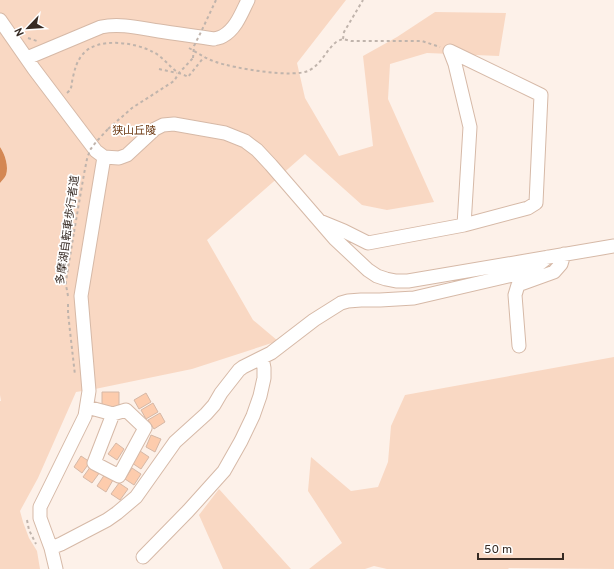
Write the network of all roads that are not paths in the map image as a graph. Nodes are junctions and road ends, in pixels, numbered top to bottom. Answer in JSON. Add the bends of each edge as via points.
{"nodes":[{"id":1,"x":248,"y":0,"type":"edge"},
{"id":2,"x":0,"y":20,"type":"edge"},
{"id":3,"x":26,"y":58,"type":"junction"},
{"id":4,"x":104,"y":157,"type":"junction"},
{"id":5,"x":320,"y":221,"type":"junction"},
{"id":6,"x":464,"y":225,"type":"junction"},
{"id":7,"x":614,"y":246,"type":"edge"},
{"id":8,"x":564,"y":254,"type":"junction"},
{"id":9,"x":549,"y":256,"type":"junction"},
{"id":10,"x":519,"y":346,"type":"dead end"},
{"id":11,"x":262,"y":358,"type":"junction"},
{"id":12,"x":87,"y":407,"type":"junction"},
{"id":13,"x":113,"y":414,"type":"junction"},
{"id":14,"x":44,"y":548,"type":"junction"},
{"id":15,"x":143,"y":557,"type":"dead end"},
{"id":16,"x":56,"y":569,"type":"edge"}],
"edges":[{"from":1,"to":3,"type":"street","via":[[232,29],[214,39],[109,25]]},
{"from":2,"to":3,"type":"street"},
{"from":3,"to":4,"type":"street","via":[[96,151]]},
{"from":4,"to":5,"type":"street","via":[[119,158],[127,155],[155,129],[163,125],[174,124],[225,132],[257,150]]},
{"from":4,"to":12,"type":"street","via":[[81,296],[89,391]]},
{"from":5,"to":6,"type":"street","via":[[368,243]]},
{"from":5,"to":9,"type":"street","via":[[368,270],[377,276],[396,281]]},
{"from":6,"to":6,"type":"street","via":[[528,208],[536,203],[541,95],[450,51],[470,127]]},
{"from":7,"to":8,"type":"street"},
{"from":8,"to":9,"type":"street"},
{"from":8,"to":10,"type":"street","via":[[561,264],[554,272],[518,286],[515,296]]},
{"from":9,"to":11,"type":"street","via":[[530,271],[414,298],[341,303]]},
{"from":11,"to":14,"type":"street","via":[[239,370],[206,414],[175,442],[136,497],[107,520],[61,544]]},
{"from":11,"to":15,"type":"street","via":[[264,378],[260,396],[253,416],[224,471]]},
{"from":12,"to":13,"type":"street"},
{"from":12,"to":14,"type":"street","via":[[85,416],[40,507]]},
{"from":13,"to":13,"type":"street","via":[[126,410],[145,428],[119,476],[94,463]]},
{"from":14,"to":16,"type":"street"}]}
